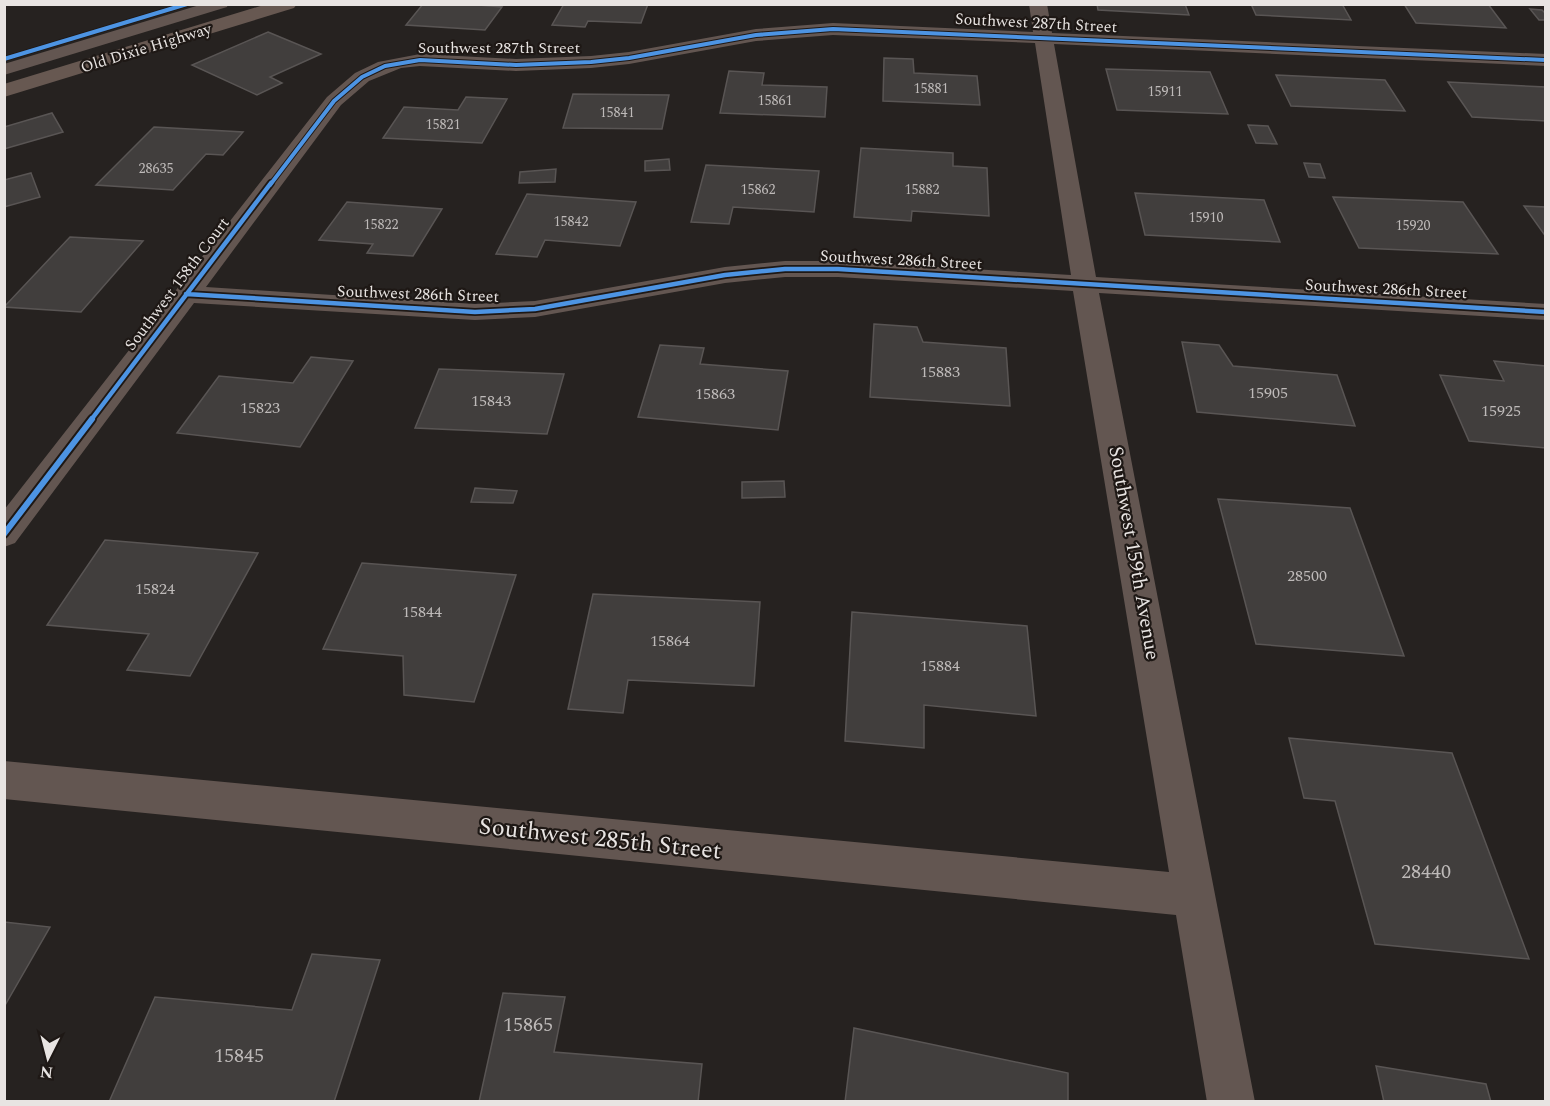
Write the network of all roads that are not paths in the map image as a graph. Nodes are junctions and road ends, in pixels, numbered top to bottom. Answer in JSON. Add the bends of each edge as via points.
{"nodes":[{"id":1,"x":221,"y":4,"type":"edge"},
{"id":2,"x":288,"y":4,"type":"edge"},
{"id":3,"x":1038,"y":4,"type":"edge"},
{"id":4,"x":1045,"y":37,"type":"junction"},
{"id":5,"x":1545,"y":60,"type":"edge"},
{"id":6,"x":385,"y":66,"type":"joint"},
{"id":7,"x":4,"y":70,"type":"edge"},
{"id":8,"x":4,"y":91,"type":"edge"},
{"id":9,"x":1085,"y":285,"type":"junction"},
{"id":10,"x":186,"y":294,"type":"junction"},
{"id":11,"x":1545,"y":312,"type":"edge"},
{"id":12,"x":4,"y":534,"type":"edge"},
{"id":13,"x":4,"y":780,"type":"edge"},
{"id":14,"x":1196,"y":896,"type":"junction"},
{"id":15,"x":1231,"y":1101,"type":"edge"}],
"edges":[{"from":1,"to":7,"type":"lane"},
{"from":2,"to":8,"type":"street","name":"Old Dixie Highway"},
{"from":3,"to":4,"type":"street","name":"Southwest 159th Avenue"},
{"from":4,"to":5,"type":"street","name":"Southwest 287th Street"},
{"from":4,"to":6,"type":"street","name":"Southwest 287th Street","via":[[833,29],[756,35],[591,62],[516,65],[420,60]]},
{"from":4,"to":9,"type":"street","name":"Southwest 159th Avenue"},
{"from":6,"to":10,"type":"street","name":"Southwest 158th Court","via":[[362,77],[334,101]]},
{"from":9,"to":10,"type":"street","name":"Southwest 286th Street","via":[[784,269],[725,275],[535,309],[475,312]]},
{"from":9,"to":11,"type":"street","name":"Southwest 286th Street"},
{"from":9,"to":14,"type":"street","name":"Southwest 159th Avenue"},
{"from":10,"to":12,"type":"street","name":"Southwest 158th Court"},
{"from":13,"to":14,"type":"street","name":"Southwest 285th Street"},
{"from":14,"to":15,"type":"street","name":"Southwest 159th Avenue"}]}
